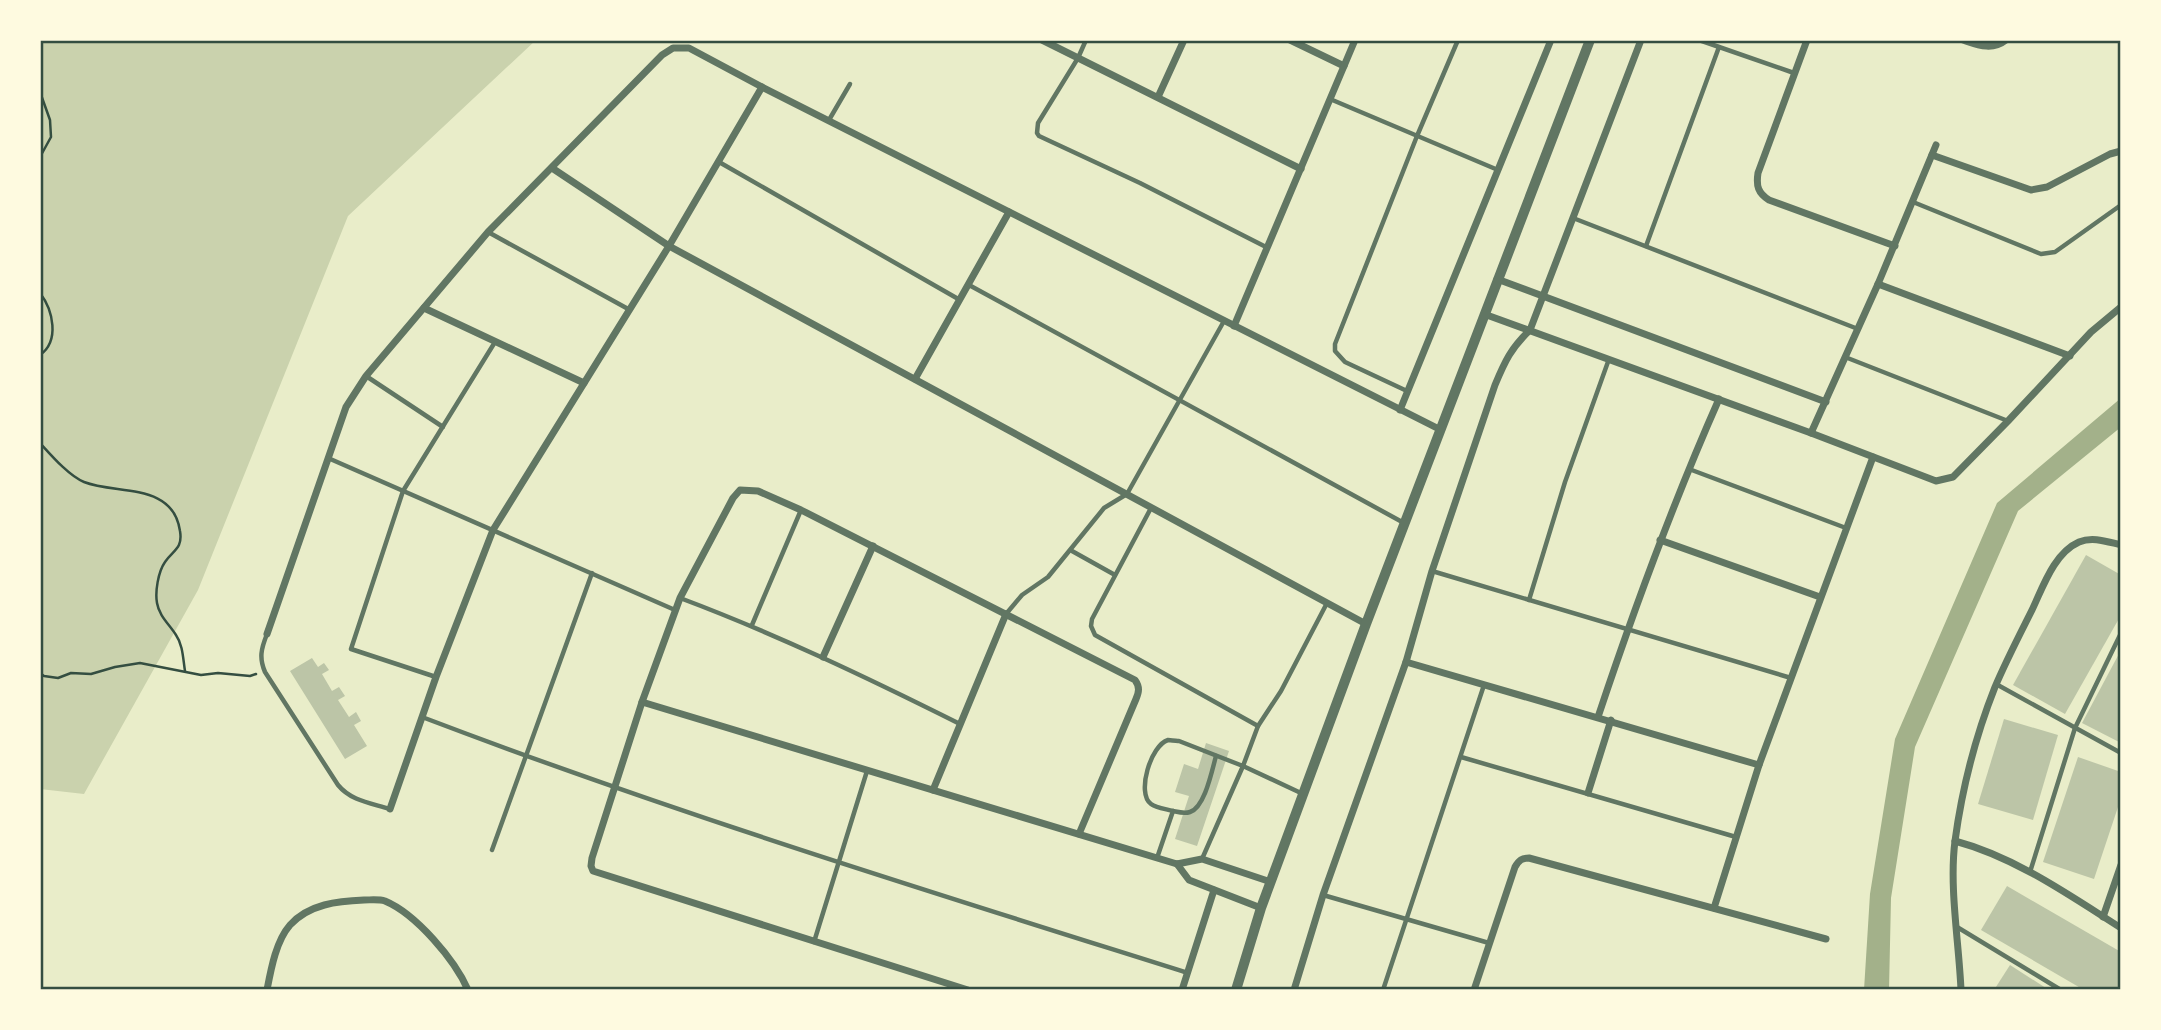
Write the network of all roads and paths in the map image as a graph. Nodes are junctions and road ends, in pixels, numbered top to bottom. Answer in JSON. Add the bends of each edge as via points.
{"nodes":[{"id":1,"x":1042,"y":40,"type":"edge"},
{"id":2,"x":1086,"y":40,"type":"edge"},
{"id":3,"x":1184,"y":40,"type":"edge"},
{"id":4,"x":1290,"y":40,"type":"edge"},
{"id":5,"x":1355,"y":40,"type":"edge"},
{"id":6,"x":1458,"y":40,"type":"edge"},
{"id":7,"x":1551,"y":40,"type":"edge"},
{"id":8,"x":1590,"y":40,"type":"edge"},
{"id":9,"x":1641,"y":40,"type":"edge"},
{"id":10,"x":1699,"y":40,"type":"edge"},
{"id":11,"x":1807,"y":40,"type":"edge"},
{"id":12,"x":1963,"y":40,"type":"edge"},
{"id":13,"x":2006,"y":40,"type":"edge"},
{"id":14,"x":1719,"y":47,"type":"junction"},
{"id":15,"x":1078,"y":58,"type":"junction"},
{"id":16,"x":1344,"y":66,"type":"junction"},
{"id":17,"x":1794,"y":73,"type":"junction"},
{"id":18,"x":850,"y":84,"type":"dead end"},
{"id":19,"x":762,"y":87,"type":"junction"},
{"id":20,"x":40,"y":92,"type":"edge"},
{"id":21,"x":1158,"y":97,"type":"junction"},
{"id":22,"x":1330,"y":99,"type":"junction"},
{"id":23,"x":829,"y":121,"type":"junction"},
{"id":24,"x":1417,"y":136,"type":"junction"},
{"id":25,"x":1936,"y":145,"type":"dead end"},
{"id":26,"x":2121,"y":151,"type":"edge"},
{"id":27,"x":1932,"y":155,"type":"junction"},
{"id":28,"x":40,"y":157,"type":"edge"},
{"id":29,"x":718,"y":162,"type":"junction"},
{"id":30,"x":552,"y":168,"type":"junction"},
{"id":31,"x":1301,"y":169,"type":"junction"},
{"id":32,"x":1498,"y":170,"type":"junction"},
{"id":33,"x":1913,"y":202,"type":"junction"},
{"id":34,"x":2121,"y":205,"type":"edge"},
{"id":35,"x":1009,"y":212,"type":"junction"},
{"id":36,"x":1573,"y":218,"type":"junction"},
{"id":37,"x":488,"y":232,"type":"junction"},
{"id":38,"x":669,"y":246,"type":"junction"},
{"id":39,"x":1646,"y":246,"type":"junction"},
{"id":40,"x":1895,"y":246,"type":"junction"},
{"id":41,"x":1267,"y":247,"type":"junction"},
{"id":42,"x":1497,"y":279,"type":"junction"},
{"id":43,"x":1878,"y":284,"type":"junction"},
{"id":44,"x":969,"y":285,"type":"junction"},
{"id":45,"x":40,"y":293,"type":"edge"},
{"id":46,"x":1542,"y":296,"type":"junction"},
{"id":47,"x":960,"y":300,"type":"junction"},
{"id":48,"x":2121,"y":307,"type":"edge"},
{"id":49,"x":424,"y":308,"type":"junction"},
{"id":50,"x":630,"y":310,"type":"junction"},
{"id":51,"x":1484,"y":314,"type":"junction"},
{"id":52,"x":1224,"y":321,"type":"junction"},
{"id":53,"x":1234,"y":326,"type":"junction"},
{"id":54,"x":1858,"y":329,"type":"junction"},
{"id":55,"x":1530,"y":330,"type":"junction"},
{"id":56,"x":495,"y":341,"type":"junction"},
{"id":57,"x":40,"y":355,"type":"edge"},
{"id":58,"x":2070,"y":356,"type":"junction"},
{"id":59,"x":1845,"y":357,"type":"junction"},
{"id":60,"x":1609,"y":359,"type":"junction"},
{"id":61,"x":366,"y":376,"type":"junction"},
{"id":62,"x":915,"y":379,"type":"junction"},
{"id":63,"x":584,"y":383,"type":"junction"},
{"id":64,"x":1407,"y":391,"type":"junction"},
{"id":65,"x":1719,"y":399,"type":"junction"},
{"id":66,"x":1180,"y":400,"type":"junction"},
{"id":67,"x":1826,"y":401,"type":"junction"},
{"id":68,"x":1400,"y":410,"type":"junction"},
{"id":69,"x":2008,"y":422,"type":"junction"},
{"id":70,"x":443,"y":427,"type":"junction"},
{"id":71,"x":1439,"y":429,"type":"junction"},
{"id":72,"x":1811,"y":433,"type":"junction"},
{"id":73,"x":40,"y":443,"type":"edge"},
{"id":74,"x":1873,"y":457,"type":"junction"},
{"id":75,"x":328,"y":458,"type":"junction"},
{"id":76,"x":1688,"y":468,"type":"junction"},
{"id":77,"x":403,"y":491,"type":"junction"},
{"id":78,"x":1127,"y":494,"type":"junction"},
{"id":79,"x":1152,"y":508,"type":"junction"},
{"id":80,"x":801,"y":510,"type":"junction"},
{"id":81,"x":1404,"y":524,"type":"junction"},
{"id":82,"x":1846,"y":528,"type":"junction"},
{"id":83,"x":493,"y":530,"type":"junction"},
{"id":84,"x":1660,"y":540,"type":"junction"},
{"id":85,"x":2121,"y":545,"type":"edge"},
{"id":86,"x":873,"y":546,"type":"junction"},
{"id":87,"x":1072,"y":551,"type":"junction"},
{"id":88,"x":1432,"y":571,"type":"junction"},
{"id":89,"x":592,"y":573,"type":"junction"},
{"id":90,"x":1115,"y":575,"type":"junction"},
{"id":91,"x":1820,"y":597,"type":"junction"},
{"id":92,"x":680,"y":598,"type":"junction"},
{"id":93,"x":1529,"y":600,"type":"junction"},
{"id":94,"x":1327,"y":603,"type":"junction"},
{"id":95,"x":675,"y":610,"type":"junction"},
{"id":96,"x":1006,"y":614,"type":"junction"},
{"id":97,"x":1366,"y":624,"type":"junction"},
{"id":98,"x":752,"y":625,"type":"junction"},
{"id":99,"x":1627,"y":629,"type":"junction"},
{"id":100,"x":2121,"y":633,"type":"edge"},
{"id":101,"x":267,"y":634,"type":"joint"},
{"id":102,"x":823,"y":657,"type":"junction"},
{"id":103,"x":1406,"y":662,"type":"junction"},
{"id":104,"x":185,"y":671,"type":"junction"},
{"id":105,"x":265,"y":672,"type":"junction"},
{"id":106,"x":40,"y":673,"type":"edge"},
{"id":107,"x":436,"y":677,"type":"junction"},
{"id":108,"x":1791,"y":678,"type":"junction"},
{"id":109,"x":1996,"y":684,"type":"junction"},
{"id":110,"x":1485,"y":685,"type":"junction"},
{"id":111,"x":642,"y":702,"type":"junction"},
{"id":112,"x":422,"y":717,"type":"junction"},
{"id":113,"x":1598,"y":717,"type":"junction"},
{"id":114,"x":1611,"y":720,"type":"junction"},
{"id":115,"x":961,"y":724,"type":"junction"},
{"id":116,"x":1258,"y":726,"type":"junction"},
{"id":117,"x":2075,"y":728,"type":"junction"},
{"id":118,"x":2121,"y":753,"type":"edge"},
{"id":119,"x":525,"y":756,"type":"junction"},
{"id":120,"x":1216,"y":756,"type":"junction"},
{"id":121,"x":1461,"y":757,"type":"junction"},
{"id":122,"x":1759,"y":765,"type":"junction"},
{"id":123,"x":1243,"y":766,"type":"junction"},
{"id":124,"x":867,"y":770,"type":"junction"},
{"id":125,"x":614,"y":788,"type":"junction"},
{"id":126,"x":933,"y":790,"type":"junction"},
{"id":127,"x":1588,"y":793,"type":"junction"},
{"id":128,"x":1304,"y":794,"type":"junction"},
{"id":129,"x":390,"y":808,"type":"joint"},
{"id":130,"x":1173,"y":811,"type":"junction"},
{"id":131,"x":1079,"y":834,"type":"junction"},
{"id":132,"x":1737,"y":837,"type":"junction"},
{"id":133,"x":1955,"y":841,"type":"junction"},
{"id":134,"x":492,"y":849,"type":"dead end"},
{"id":135,"x":1156,"y":858,"type":"junction"},
{"id":136,"x":1202,"y":859,"type":"junction"},
{"id":137,"x":839,"y":863,"type":"junction"},
{"id":138,"x":1177,"y":864,"type":"junction"},
{"id":139,"x":2121,"y":865,"type":"edge"},
{"id":140,"x":2029,"y":873,"type":"junction"},
{"id":141,"x":1271,"y":882,"type":"junction"},
{"id":142,"x":1214,"y":890,"type":"junction"},
{"id":143,"x":1323,"y":895,"type":"junction"},
{"id":144,"x":1261,"y":908,"type":"junction"},
{"id":145,"x":1714,"y":908,"type":"junction"},
{"id":146,"x":2103,"y":917,"type":"junction"},
{"id":147,"x":1406,"y":918,"type":"junction"},
{"id":148,"x":1957,"y":927,"type":"junction"},
{"id":149,"x":2121,"y":928,"type":"edge"},
{"id":150,"x":1826,"y":939,"type":"dead end"},
{"id":151,"x":814,"y":942,"type":"junction"},
{"id":152,"x":1489,"y":943,"type":"junction"},
{"id":153,"x":1188,"y":973,"type":"junction"},
{"id":154,"x":267,"y":990,"type":"edge"},
{"id":155,"x":468,"y":990,"type":"edge"},
{"id":156,"x":968,"y":990,"type":"edge"},
{"id":157,"x":1182,"y":990,"type":"edge"},
{"id":158,"x":1237,"y":990,"type":"edge"},
{"id":159,"x":1294,"y":990,"type":"edge"},
{"id":160,"x":1383,"y":990,"type":"edge"},
{"id":161,"x":1474,"y":990,"type":"edge"},
{"id":162,"x":1961,"y":990,"type":"edge"},
{"id":163,"x":2061,"y":990,"type":"edge"}],
"edges":[{"from":1,"to":15,"type":"street"},
{"from":2,"to":15,"type":"lane"},
{"from":3,"to":21,"type":"street"},
{"from":4,"to":16,"type":"street"},
{"from":5,"to":16,"type":"street"},
{"from":6,"to":24,"type":"lane"},
{"from":7,"to":32,"type":"street"},
{"from":8,"to":42,"type":"street"},
{"from":9,"to":36,"type":"street"},
{"from":10,"to":14,"type":"lane"},
{"from":11,"to":17,"type":"street"},
{"from":12,"to":13,"type":"street","via":[[1989,47]]},
{"from":14,"to":17,"type":"lane"},
{"from":14,"to":39,"type":"lane"},
{"from":15,"to":21,"type":"street"},
{"from":15,"to":41,"type":"lane","via":[[1038,123],[1039,136]]},
{"from":16,"to":22,"type":"street"},
{"from":17,"to":40,"type":"street","via":[[1758,173],[1761,195]]},
{"from":18,"to":23,"type":"lane"},
{"from":19,"to":23,"type":"street"},
{"from":19,"to":29,"type":"street"},
{"from":19,"to":30,"type":"street","via":[[689,48],[673,48]]},
{"from":20,"to":28,"type":"path","via":[[51,137]]},
{"from":21,"to":31,"type":"street"},
{"from":22,"to":24,"type":"lane"},
{"from":22,"to":31,"type":"street"},
{"from":23,"to":35,"type":"street"},
{"from":24,"to":32,"type":"lane"},
{"from":24,"to":64,"type":"lane","via":[[1335,344],[1345,362]]},
{"from":25,"to":27,"type":"street"},
{"from":26,"to":27,"type":"street","via":[[2047,187],[2031,190]]},
{"from":27,"to":33,"type":"street"},
{"from":29,"to":38,"type":"street"},
{"from":29,"to":47,"type":"lane"},
{"from":30,"to":37,"type":"street"},
{"from":30,"to":38,"type":"street"},
{"from":31,"to":41,"type":"street"},
{"from":32,"to":64,"type":"street"},
{"from":33,"to":34,"type":"lane","via":[[2041,254],[2055,252]]},
{"from":33,"to":40,"type":"street"},
{"from":35,"to":44,"type":"street"},
{"from":35,"to":52,"type":"street"},
{"from":36,"to":39,"type":"lane"},
{"from":36,"to":46,"type":"street"},
{"from":37,"to":49,"type":"street"},
{"from":37,"to":50,"type":"lane"},
{"from":38,"to":50,"type":"street"},
{"from":38,"to":62,"type":"street"},
{"from":39,"to":54,"type":"lane"},
{"from":40,"to":43,"type":"street"},
{"from":41,"to":53,"type":"street"},
{"from":42,"to":46,"type":"street"},
{"from":42,"to":51,"type":"street"},
{"from":43,"to":54,"type":"street"},
{"from":43,"to":58,"type":"street"},
{"from":44,"to":47,"type":"street"},
{"from":44,"to":66,"type":"lane"},
{"from":45,"to":57,"type":"path","via":[[51,311],[52,335]]},
{"from":46,"to":55,"type":"street"},
{"from":46,"to":67,"type":"street"},
{"from":47,"to":62,"type":"street"},
{"from":48,"to":58,"type":"street"},
{"from":49,"to":56,"type":"street"},
{"from":49,"to":61,"type":"street"},
{"from":50,"to":63,"type":"street"},
{"from":51,"to":55,"type":"street"},
{"from":51,"to":71,"type":"street"},
{"from":52,"to":53,"type":"street"},
{"from":52,"to":66,"type":"lane"},
{"from":53,"to":68,"type":"street"},
{"from":54,"to":59,"type":"street"},
{"from":55,"to":60,"type":"street"},
{"from":55,"to":88,"type":"street","via":[[1514,345],[1495,384]]},
{"from":56,"to":63,"type":"street"},
{"from":56,"to":70,"type":"lane"},
{"from":58,"to":69,"type":"street"},
{"from":59,"to":67,"type":"street"},
{"from":59,"to":69,"type":"lane"},
{"from":60,"to":65,"type":"street"},
{"from":60,"to":93,"type":"lane"},
{"from":61,"to":70,"type":"lane"},
{"from":61,"to":75,"type":"street","via":[[346,407]]},
{"from":62,"to":78,"type":"street"},
{"from":63,"to":83,"type":"street"},
{"from":64,"to":68,"type":"street"},
{"from":65,"to":72,"type":"street"},
{"from":65,"to":76,"type":"street"},
{"from":66,"to":78,"type":"lane"},
{"from":66,"to":81,"type":"lane"},
{"from":67,"to":72,"type":"street"},
{"from":68,"to":71,"type":"street"},
{"from":69,"to":74,"type":"street","via":[[1945,480],[1923,477]]},
{"from":70,"to":77,"type":"lane"},
{"from":71,"to":81,"type":"street"},
{"from":72,"to":74,"type":"street"},
{"from":73,"to":104,"type":"path","via":[[82,482],[129,489],[159,499],[175,511],[181,533],[178,548],[164,563],[157,605],[178,637]]},
{"from":74,"to":82,"type":"street"},
{"from":75,"to":77,"type":"lane"},
{"from":75,"to":101,"type":"street"},
{"from":76,"to":82,"type":"lane"},
{"from":76,"to":84,"type":"street"},
{"from":77,"to":83,"type":"lane"},
{"from":77,"to":107,"type":"lane","via":[[351,649]]},
{"from":78,"to":79,"type":"street"},
{"from":78,"to":87,"type":"lane","via":[[1104,508]]},
{"from":79,"to":90,"type":"lane"},
{"from":79,"to":94,"type":"street"},
{"from":80,"to":86,"type":"street"},
{"from":80,"to":92,"type":"street","via":[[758,491],[740,490]]},
{"from":80,"to":98,"type":"lane"},
{"from":81,"to":97,"type":"street"},
{"from":82,"to":91,"type":"street"},
{"from":83,"to":89,"type":"lane"},
{"from":83,"to":107,"type":"street"},
{"from":84,"to":91,"type":"street"},
{"from":84,"to":99,"type":"street"},
{"from":85,"to":109,"type":"street","via":[[2087,539],[2066,551],[2050,572]]},
{"from":86,"to":96,"type":"street"},
{"from":86,"to":102,"type":"street"},
{"from":87,"to":90,"type":"lane"},
{"from":87,"to":96,"type":"lane"},
{"from":88,"to":93,"type":"lane"},
{"from":88,"to":103,"type":"street"},
{"from":89,"to":95,"type":"lane"},
{"from":89,"to":119,"type":"lane"},
{"from":90,"to":116,"type":"lane","via":[[1093,619],[1096,635]]},
{"from":91,"to":108,"type":"street"},
{"from":92,"to":95,"type":"street"},
{"from":92,"to":98,"type":"lane"},
{"from":93,"to":99,"type":"lane"},
{"from":94,"to":97,"type":"street"},
{"from":94,"to":116,"type":"lane"},
{"from":95,"to":111,"type":"street"},
{"from":96,"to":115,"type":"street"},
{"from":96,"to":131,"type":"street","via":[[1138,684],[1136,699]]},
{"from":97,"to":128,"type":"street"},
{"from":98,"to":102,"type":"lane"},
{"from":99,"to":108,"type":"lane"},
{"from":99,"to":113,"type":"street"},
{"from":100,"to":117,"type":"lane"},
{"from":101,"to":105,"type":"lane","via":[[260,652]]},
{"from":102,"to":115,"type":"lane"},
{"from":103,"to":110,"type":"street"},
{"from":103,"to":143,"type":"street"},
{"from":104,"to":105,"type":"path","via":[[250,676]]},
{"from":104,"to":106,"type":"path","via":[[140,663],[58,678]]},
{"from":105,"to":129,"type":"lane","via":[[345,794]]},
{"from":107,"to":112,"type":"street"},
{"from":108,"to":122,"type":"street"},
{"from":109,"to":117,"type":"lane"},
{"from":109,"to":133,"type":"street","via":[[1969,771]]},
{"from":110,"to":113,"type":"street"},
{"from":110,"to":121,"type":"lane"},
{"from":111,"to":124,"type":"street"},
{"from":111,"to":125,"type":"street"},
{"from":112,"to":119,"type":"lane"},
{"from":112,"to":129,"type":"street"},
{"from":113,"to":114,"type":"street"},
{"from":114,"to":122,"type":"street"},
{"from":114,"to":127,"type":"street"},
{"from":115,"to":126,"type":"street"},
{"from":116,"to":123,"type":"lane"},
{"from":117,"to":118,"type":"lane"},
{"from":117,"to":140,"type":"lane"},
{"from":119,"to":125,"type":"lane"},
{"from":119,"to":134,"type":"lane"},
{"from":120,"to":123,"type":"lane"},
{"from":120,"to":130,"type":"lane","via":[[1199,805],[1192,812]]},
{"from":120,"to":130,"type":"lane","via":[[1179,741],[1168,740],[1156,748],[1144,786],[1146,798]]},
{"from":121,"to":127,"type":"lane"},
{"from":121,"to":147,"type":"lane"},
{"from":122,"to":132,"type":"street"},
{"from":123,"to":128,"type":"lane"},
{"from":123,"to":136,"type":"lane"},
{"from":124,"to":126,"type":"street"},
{"from":124,"to":137,"type":"lane"},
{"from":125,"to":137,"type":"lane"},
{"from":125,"to":151,"type":"street","via":[[592,858],[593,871]]},
{"from":126,"to":131,"type":"street"},
{"from":127,"to":132,"type":"lane"},
{"from":128,"to":141,"type":"street"},
{"from":130,"to":135,"type":"lane"},
{"from":131,"to":135,"type":"street"},
{"from":132,"to":145,"type":"street"},
{"from":133,"to":140,"type":"street","via":[[1978,847]]},
{"from":133,"to":148,"type":"street"},
{"from":135,"to":138,"type":"street"},
{"from":136,"to":138,"type":"street"},
{"from":136,"to":141,"type":"street"},
{"from":137,"to":151,"type":"lane"},
{"from":137,"to":153,"type":"lane"},
{"from":138,"to":142,"type":"street","via":[[1189,880]]},
{"from":139,"to":146,"type":"street"},
{"from":140,"to":146,"type":"street"},
{"from":141,"to":144,"type":"street"},
{"from":142,"to":144,"type":"street"},
{"from":142,"to":153,"type":"street"},
{"from":143,"to":147,"type":"lane"},
{"from":143,"to":159,"type":"street"},
{"from":144,"to":158,"type":"street"},
{"from":145,"to":150,"type":"street"},
{"from":145,"to":152,"type":"street","via":[[1524,858],[1515,867]]},
{"from":146,"to":149,"type":"street"},
{"from":147,"to":152,"type":"lane"},
{"from":147,"to":160,"type":"lane"},
{"from":148,"to":162,"type":"street"},
{"from":148,"to":163,"type":"lane"},
{"from":151,"to":156,"type":"street"},
{"from":152,"to":161,"type":"street"},
{"from":153,"to":157,"type":"street"},
{"from":154,"to":155,"type":"street","via":[[282,937],[299,916],[326,904],[383,900],[437,943],[461,973]]}]}
